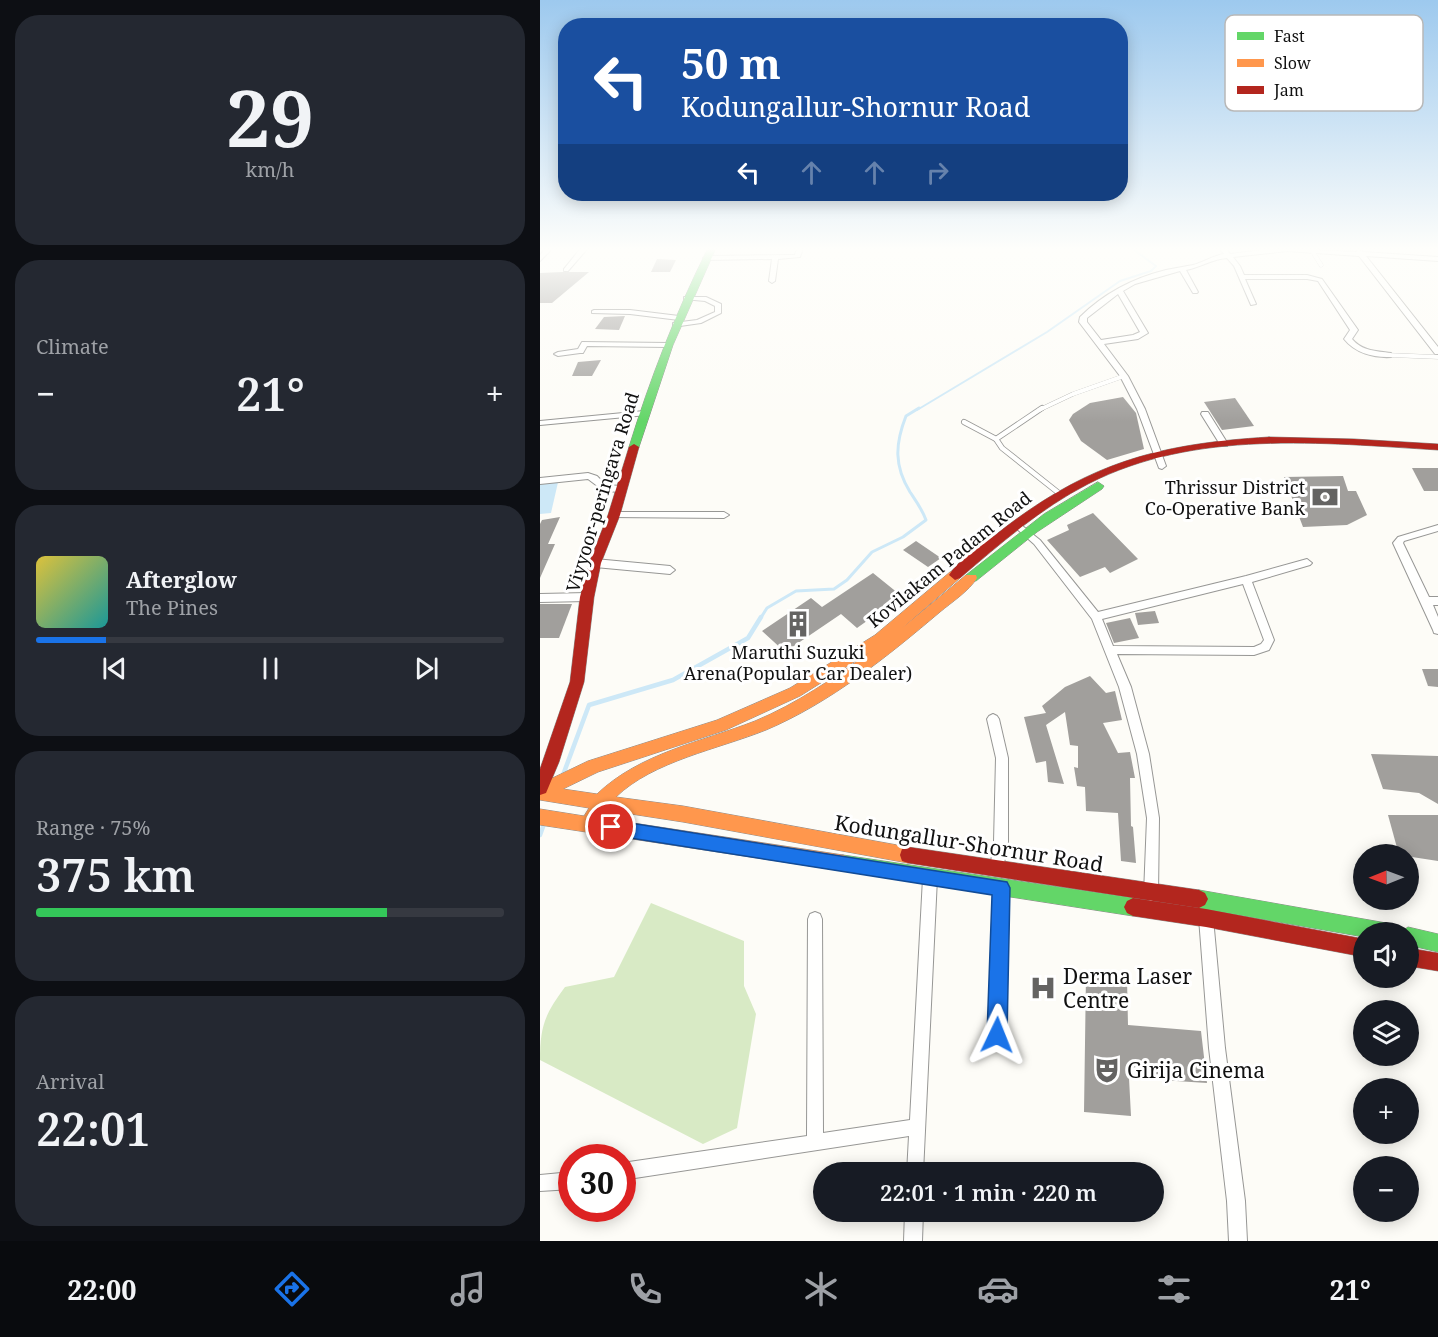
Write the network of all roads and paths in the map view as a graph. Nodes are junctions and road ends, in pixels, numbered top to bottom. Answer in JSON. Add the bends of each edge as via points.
{"nodes":[{"id":1,"x":684,"y":306,"type":"edge"},
{"id":2,"x":719,"y":306,"type":"edge"},
{"id":3,"x":1099,"y":306,"type":"edge"},
{"id":4,"x":1129,"y":306,"type":"edge"},
{"id":5,"x":1338,"y":306,"type":"edge"},
{"id":6,"x":1402,"y":306,"type":"edge"},
{"id":7,"x":594,"y":312,"type":"dead end"},
{"id":8,"x":677,"y":321,"type":"junction"},
{"id":9,"x":1098,"y":343,"type":"junction"},
{"id":10,"x":668,"y":345,"type":"junction"},
{"id":11,"x":1438,"y":352,"type":"edge"},
{"id":12,"x":558,"y":354,"type":"dead end"},
{"id":13,"x":1388,"y":355,"type":"joint"},
{"id":14,"x":1438,"y":357,"type":"edge"},
{"id":15,"x":1124,"y":376,"type":"junction"},
{"id":16,"x":644,"y":413,"type":"junction"},
{"id":17,"x":1206,"y":414,"type":"dead end"},
{"id":18,"x":964,"y":422,"type":"dead end"},
{"id":19,"x":540,"y":423,"type":"edge"},
{"id":20,"x":996,"y":439,"type":"junction"},
{"id":21,"x":1224,"y":444,"type":"junction"},
{"id":22,"x":1438,"y":447,"type":"edge"},
{"id":23,"x":1438,"y":455,"type":"edge"},
{"id":24,"x":1160,"y":461,"type":"junction"},
{"id":25,"x":540,"y":481,"type":"edge"},
{"id":26,"x":621,"y":489,"type":"junction"},
{"id":27,"x":1060,"y":494,"type":"junction"},
{"id":28,"x":614,"y":514,"type":"junction"},
{"id":29,"x":724,"y":515,"type":"dead end"},
{"id":30,"x":1023,"y":528,"type":"junction"},
{"id":31,"x":1438,"y":528,"type":"edge"},
{"id":32,"x":595,"y":563,"type":"junction"},
{"id":33,"x":1307,"y":563,"type":"dead end"},
{"id":34,"x":670,"y":570,"type":"dead end"},
{"id":35,"x":1246,"y":580,"type":"junction"},
{"id":36,"x":587,"y":597,"type":"junction"},
{"id":37,"x":540,"y":598,"type":"edge"},
{"id":38,"x":1432,"y":601,"type":"edge"},
{"id":39,"x":1096,"y":617,"type":"junction"},
{"id":40,"x":1438,"y":630,"type":"edge"},
{"id":41,"x":1111,"y":650,"type":"junction"},
{"id":42,"x":993,"y":719,"type":"dead end"},
{"id":43,"x":542,"y":791,"type":"edge"},
{"id":44,"x":602,"y":800,"type":"junction"},
{"id":45,"x":547,"y":818,"type":"edge"},
{"id":46,"x":589,"y":824,"type":"junction"},
{"id":47,"x":997,"y":869,"type":"junction"},
{"id":48,"x":930,"y":878,"type":"junction"},
{"id":49,"x":1001,"y":888,"type":"junction"},
{"id":50,"x":1151,"y":892,"type":"junction"},
{"id":51,"x":1151,"y":910,"type":"junction"},
{"id":52,"x":1206,"y":918,"type":"junction"},
{"id":53,"x":815,"y":919,"type":"dead end"},
{"id":54,"x":1353,"y":926,"type":"edge"},
{"id":55,"x":1419,"y":939,"type":"edge"},
{"id":56,"x":1438,"y":943,"type":"edge"},
{"id":57,"x":1353,"y":946,"type":"edge"},
{"id":58,"x":1419,"y":959,"type":"edge"},
{"id":59,"x":1438,"y":962,"type":"edge"},
{"id":60,"x":997,"y":1035,"type":"dead end"},
{"id":61,"x":917,"y":1127,"type":"junction"},
{"id":62,"x":814,"y":1142,"type":"junction"},
{"id":63,"x":915,"y":1162,"type":"edge"},
{"id":64,"x":636,"y":1170,"type":"edge"},
{"id":65,"x":558,"y":1181,"type":"edge"},
{"id":66,"x":540,"y":1183,"type":"edge"},
{"id":67,"x":914,"y":1222,"type":"edge"},
{"id":68,"x":913,"y":1241,"type":"edge"},
{"id":69,"x":1238,"y":1241,"type":"edge"}],
"edges":[{"from":1,"to":8,"type":"main road","name":"Viyyoor-peringava Road"},
{"from":2,"to":8,"type":"street","via":[[718,313],[699,322]]},
{"from":3,"to":9,"type":"street","via":[[1084,316],[1083,322]]},
{"from":4,"to":9,"type":"street","via":[[1144,333]]},
{"from":5,"to":13,"type":"street","via":[[1354,330],[1348,339],[1350,344]]},
{"from":6,"to":11,"type":"street"},
{"from":7,"to":8,"type":"street","via":[[630,312]]},
{"from":8,"to":10,"type":"main road","name":"Viyyoor-peringava Road"},
{"from":9,"to":15,"type":"street"},
{"from":10,"to":12,"type":"street","via":[[585,344],[580,351]]},
{"from":10,"to":16,"type":"main road","name":"Viyyoor-peringava Road"},
{"from":13,"to":14,"type":"lane"},
{"from":15,"to":20,"type":"lane","via":[[1082,389]]},
{"from":15,"to":24,"type":"street","via":[[1141,408]]},
{"from":16,"to":19,"type":"street"},
{"from":16,"to":26,"type":"main road","name":"Viyyoor-peringava Road"},
{"from":17,"to":21,"type":"street"},
{"from":18,"to":20,"type":"lane"},
{"from":20,"to":27,"type":"lane"},
{"from":21,"to":22,"type":"main road","name":"Kovilakam Padam Road","via":[[1288,441]]},
{"from":21,"to":24,"type":"main road","name":"Kovilakam Padam Road"},
{"from":23,"to":24,"type":"main road","name":"Kovilakam Padam Road","via":[[1261,448]]},
{"from":24,"to":27,"type":"main road","name":"Kovilakam Padam Road","via":[[1115,468]]},
{"from":24,"to":30,"type":"main road","name":"Kovilakam Padam Road","via":[[1111,479]]},
{"from":25,"to":26,"type":"street","via":[[588,476],[603,488]]},
{"from":26,"to":28,"type":"main road","name":"Viyyoor-peringava Road"},
{"from":27,"to":30,"type":"main road","name":"Kovilakam Padam Road"},
{"from":28,"to":29,"type":"street"},
{"from":28,"to":32,"type":"main road","name":"Viyyoor-peringava Road"},
{"from":30,"to":39,"type":"street"},
{"from":30,"to":43,"type":"main road","name":"Kovilakam Padam Road","via":[[987,548],[891,630],[794,693],[693,737],[592,767]]},
{"from":30,"to":44,"type":"main road","name":"Kovilakam Padam Road","via":[[928,616],[831,686],[778,717],[640,772]]},
{"from":31,"to":38,"type":"street","via":[[1398,543]]},
{"from":32,"to":34,"type":"street"},
{"from":32,"to":36,"type":"main road","name":"Viyyoor-peringava Road"},
{"from":33,"to":35,"type":"street"},
{"from":35,"to":39,"type":"street"},
{"from":35,"to":41,"type":"street","via":[[1269,640],[1265,647],[1254,651]]},
{"from":36,"to":37,"type":"street"},
{"from":36,"to":43,"type":"main road","name":"Viyyoor-peringava Road","via":[[576,682]]},
{"from":38,"to":40,"type":"street"},
{"from":39,"to":41,"type":"street"},
{"from":41,"to":50,"type":"street","via":[[1143,754],[1153,818]]},
{"from":42,"to":47,"type":"street","via":[[1002,758]]},
{"from":43,"to":44,"type":"main road","name":"Kodungallur-Shornur Road"},
{"from":44,"to":46,"type":"main road","name":"Kovilakam Padam Road"},
{"from":44,"to":47,"type":"main road","name":"Kodungallur-Shornur Road"},
{"from":45,"to":46,"type":"main road","name":"Kodungallur-Shornur Road"},
{"from":46,"to":48,"type":"main road","name":"Kodungallur-Shornur Road"},
{"from":47,"to":50,"type":"main road","name":"Kodungallur-Shornur Road"},
{"from":48,"to":49,"type":"main road","name":"Kodungallur-Shornur Road"},
{"from":48,"to":61,"type":"street"},
{"from":49,"to":51,"type":"main road","name":"Kodungallur-Shornur Road"},
{"from":49,"to":60,"type":"street"},
{"from":50,"to":51,"type":"street"},
{"from":50,"to":54,"type":"main road","name":"Kodungallur-Shornur Road"},
{"from":51,"to":52,"type":"main road","name":"Kodungallur-Shornur Road"},
{"from":52,"to":57,"type":"main road","name":"Kodungallur-Shornur Road"},
{"from":52,"to":69,"type":"street"},
{"from":53,"to":62,"type":"street"},
{"from":55,"to":56,"type":"main road"},
{"from":58,"to":59,"type":"main road"},
{"from":61,"to":62,"type":"street"},
{"from":61,"to":63,"type":"street"},
{"from":62,"to":64,"type":"street"},
{"from":65,"to":66,"type":"street"},
{"from":67,"to":68,"type":"street"}]}
